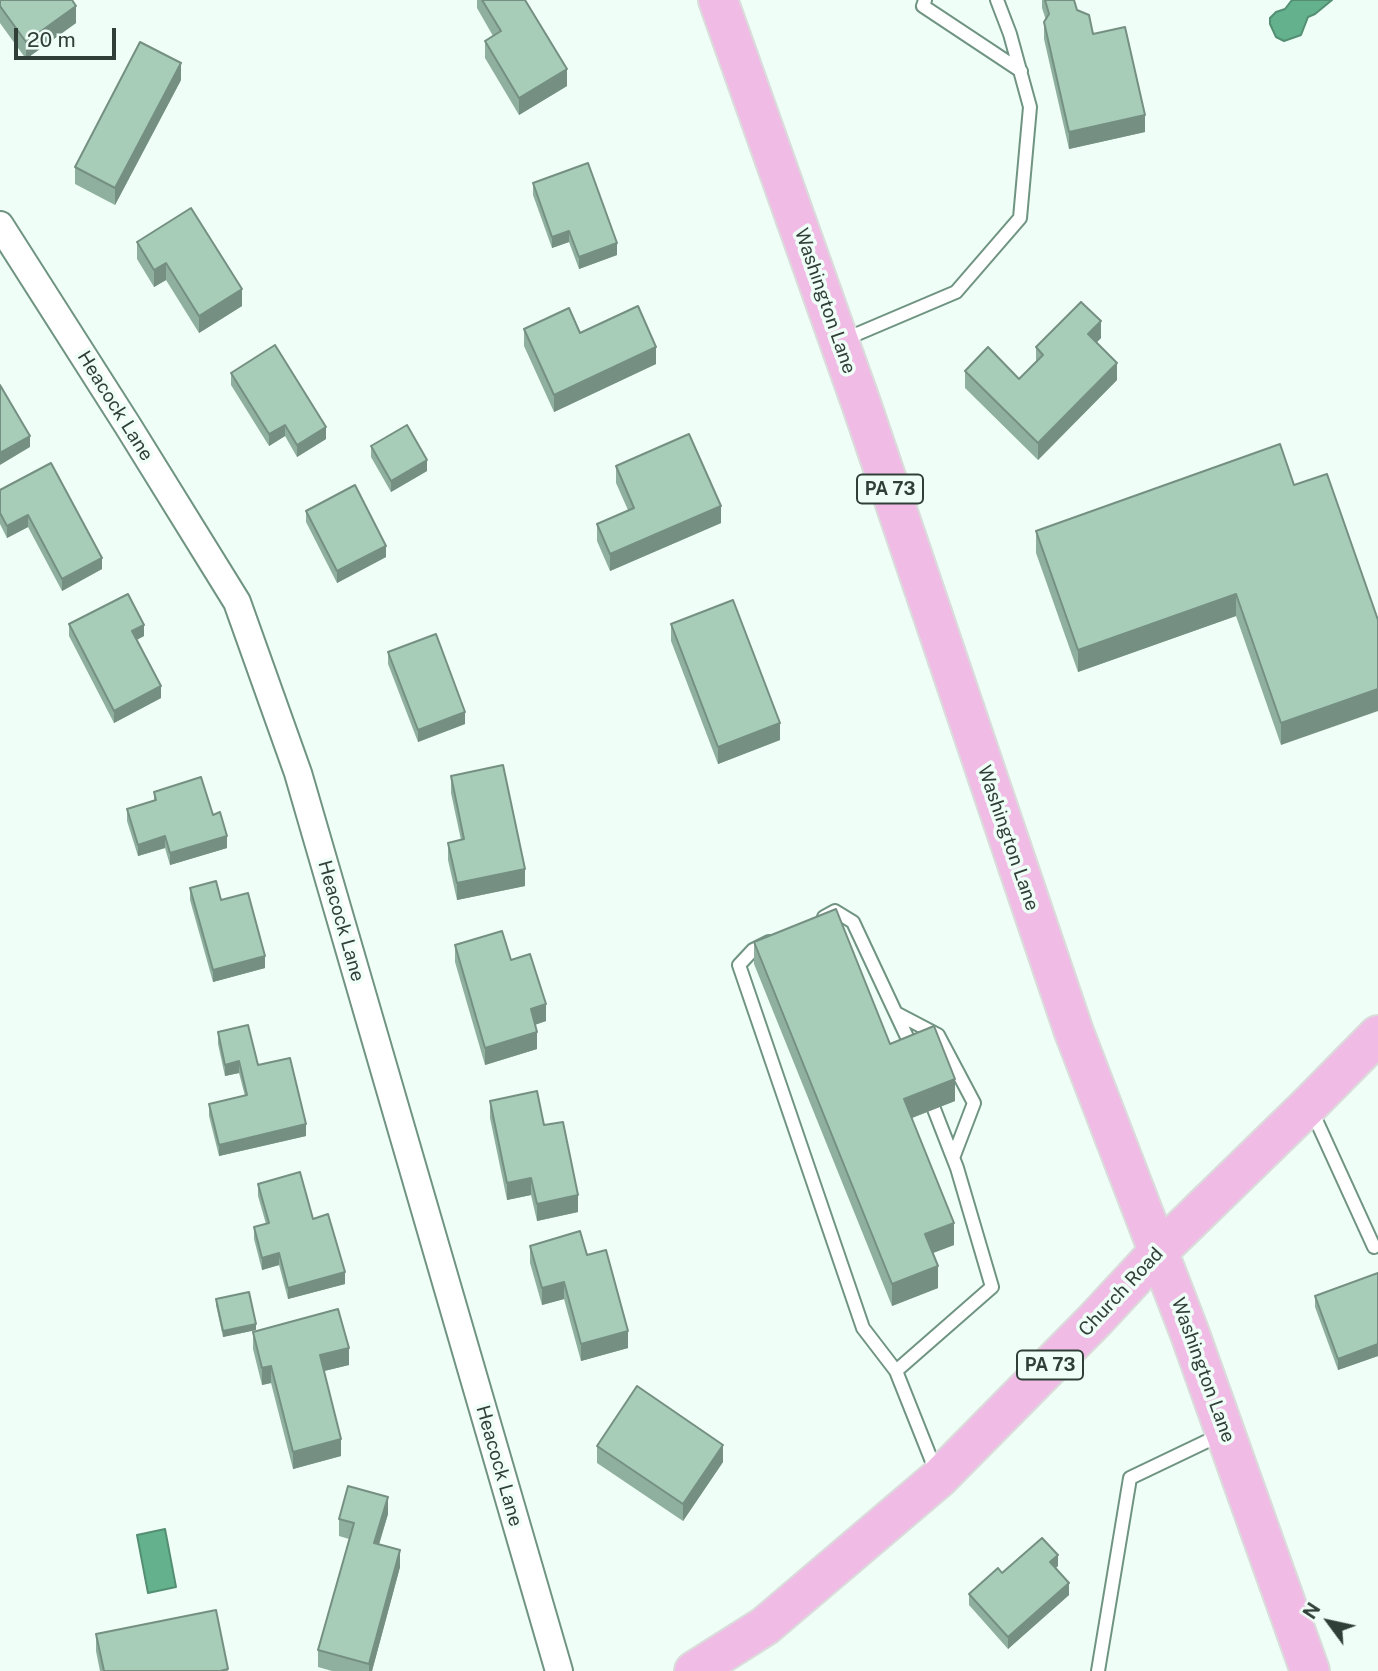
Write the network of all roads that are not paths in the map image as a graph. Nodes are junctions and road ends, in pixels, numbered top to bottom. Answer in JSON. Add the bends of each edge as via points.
{"nodes":[{"id":1,"x":719,"y":0,"type":"edge"},
{"id":2,"x":925,"y":0,"type":"edge"},
{"id":3,"x":997,"y":0,"type":"edge"},
{"id":4,"x":1021,"y":71,"type":"junction"},
{"id":5,"x":0,"y":225,"type":"edge"},
{"id":6,"x":840,"y":342,"type":"junction"},
{"id":7,"x":812,"y":922,"type":"edge"},
{"id":8,"x":776,"y":939,"type":"edge"},
{"id":9,"x":896,"y":1013,"type":"junction"},
{"id":10,"x":1378,"y":1035,"type":"edge"},
{"id":11,"x":916,"y":1055,"type":"edge"},
{"id":12,"x":1309,"y":1105,"type":"junction"},
{"id":13,"x":934,"y":1109,"type":"edge"},
{"id":14,"x":953,"y":1158,"type":"junction"},
{"id":15,"x":1374,"y":1247,"type":"dead end"},
{"id":16,"x":1159,"y":1251,"type":"junction"},
{"id":17,"x":896,"y":1371,"type":"junction"},
{"id":18,"x":1225,"y":1433,"type":"junction"},
{"id":19,"x":939,"y":1478,"type":"junction"},
{"id":20,"x":559,"y":1671,"type":"edge"},
{"id":21,"x":694,"y":1671,"type":"edge"},
{"id":22,"x":1098,"y":1671,"type":"edge"},
{"id":23,"x":1310,"y":1671,"type":"edge"}],
"edges":[{"from":1,"to":6,"type":"main road","name":"Washington Lane","number":"PA 73"},
{"from":2,"to":4,"type":"lane","via":[[923,6]]},
{"from":3,"to":4,"type":"lane"},
{"from":4,"to":6,"type":"lane","via":[[1030,107],[1020,218],[956,292]]},
{"from":5,"to":20,"type":"street","name":"Heacock Lane","via":[[237,602],[298,773]]},
{"from":6,"to":16,"type":"main road","name":"Washington Lane","number":"PA 73","via":[[1074,1032]]},
{"from":7,"to":9,"type":"lane","via":[[835,911],[853,922]]},
{"from":8,"to":17,"type":"lane","via":[[753,950],[739,965],[863,1328]]},
{"from":9,"to":11,"type":"lane"},
{"from":9,"to":14,"type":"lane","via":[[938,1035],[974,1103]]},
{"from":10,"to":12,"type":"main road","name":"Church Road"},
{"from":12,"to":15,"type":"lane"},
{"from":12,"to":16,"type":"main road","name":"Church Road"},
{"from":13,"to":14,"type":"lane"},
{"from":14,"to":17,"type":"lane","via":[[992,1287]]},
{"from":16,"to":18,"type":"main road","name":"Washington Lane"},
{"from":16,"to":19,"type":"main road","name":"Church Road","number":"PA 73"},
{"from":17,"to":19,"type":"lane"},
{"from":18,"to":22,"type":"lane","via":[[1130,1478]]},
{"from":18,"to":23,"type":"main road","name":"Washington Lane"},
{"from":19,"to":21,"type":"main road","name":"Church Road","number":"PA 73","via":[[765,1626]]}]}
